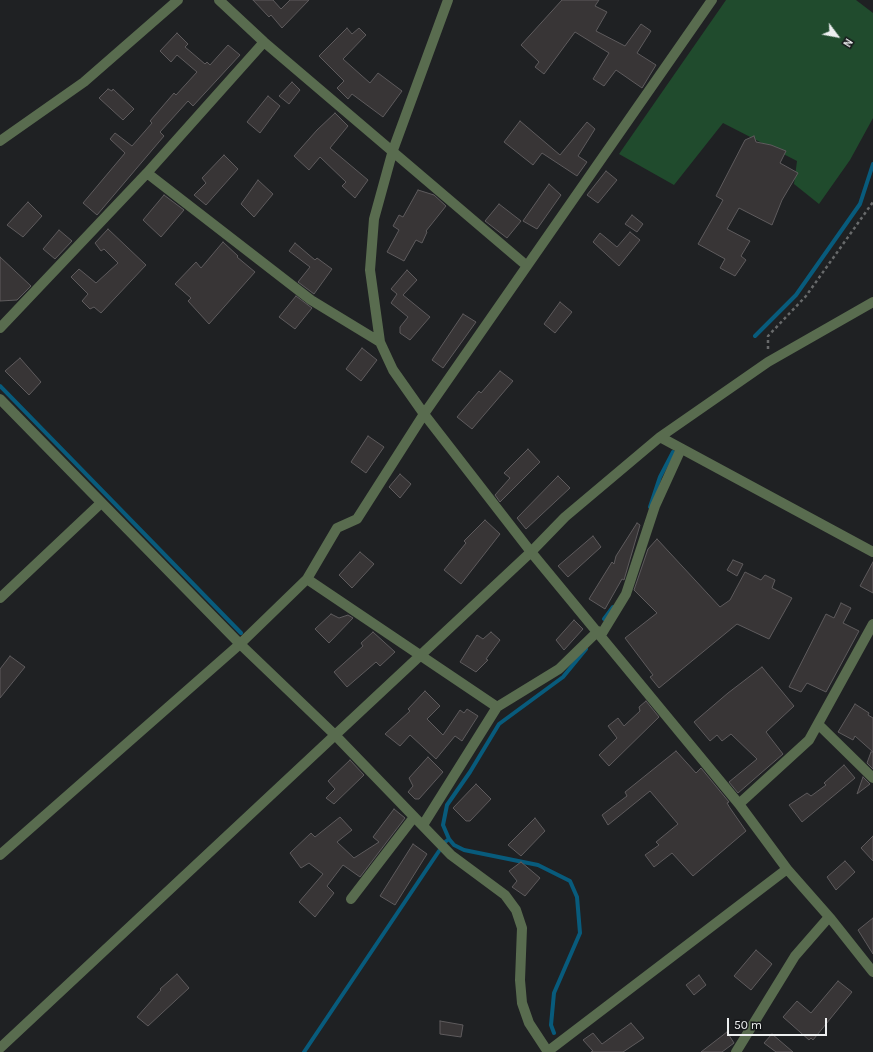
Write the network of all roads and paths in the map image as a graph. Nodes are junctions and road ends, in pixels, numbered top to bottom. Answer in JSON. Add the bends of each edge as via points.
{"nodes":[{"id":1,"x":178,"y":0,"type":"edge"},
{"id":2,"x":219,"y":0,"type":"edge"},
{"id":3,"x":448,"y":0,"type":"edge"},
{"id":4,"x":712,"y":0,"type":"edge"},
{"id":5,"x":264,"y":42,"type":"junction"},
{"id":6,"x":0,"y":141,"type":"edge"},
{"id":7,"x":393,"y":150,"type":"junction"},
{"id":8,"x":147,"y":173,"type":"junction"},
{"id":9,"x":873,"y":202,"type":"edge"},
{"id":10,"x":527,"y":266,"type":"junction"},
{"id":11,"x":873,"y":302,"type":"edge"},
{"id":12,"x":0,"y":328,"type":"edge"},
{"id":13,"x":380,"y":342,"type":"junction"},
{"id":14,"x":768,"y":362,"type":"junction"},
{"id":15,"x":0,"y":399,"type":"edge"},
{"id":16,"x":424,"y":414,"type":"junction"},
{"id":17,"x":660,"y":437,"type":"junction"},
{"id":18,"x":681,"y":448,"type":"junction"},
{"id":19,"x":101,"y":503,"type":"junction"},
{"id":20,"x":531,"y":552,"type":"junction"},
{"id":21,"x":873,"y":552,"type":"edge"},
{"id":22,"x":307,"y":579,"type":"junction"},
{"id":23,"x":0,"y":598,"type":"edge"},
{"id":24,"x":873,"y":624,"type":"edge"},
{"id":25,"x":600,"y":633,"type":"junction"},
{"id":26,"x":240,"y":644,"type":"junction"},
{"id":27,"x":420,"y":655,"type":"junction"},
{"id":28,"x":497,"y":707,"type":"junction"},
{"id":29,"x":819,"y":725,"type":"junction"},
{"id":30,"x":335,"y":735,"type":"junction"},
{"id":31,"x":873,"y":778,"type":"edge"},
{"id":32,"x":739,"y":804,"type":"junction"},
{"id":33,"x":414,"y":817,"type":"junction"},
{"id":34,"x":422,"y":825,"type":"junction"},
{"id":35,"x":0,"y":856,"type":"edge"},
{"id":36,"x":787,"y":869,"type":"junction"},
{"id":37,"x":351,"y":899,"type":"dead end"},
{"id":38,"x":829,"y":917,"type":"junction"},
{"id":39,"x":873,"y":972,"type":"edge"},
{"id":40,"x":0,"y":1048,"type":"edge"},
{"id":41,"x":547,"y":1052,"type":"edge"},
{"id":42,"x":736,"y":1052,"type":"edge"}],
"edges":[{"from":1,"to":6,"type":"street","via":[[84,82]]},
{"from":2,"to":5,"type":"street"},
{"from":3,"to":7,"type":"street"},
{"from":4,"to":10,"type":"street"},
{"from":5,"to":7,"type":"street"},
{"from":5,"to":8,"type":"street"},
{"from":7,"to":10,"type":"street"},
{"from":7,"to":13,"type":"street","via":[[374,219],[370,270]]},
{"from":8,"to":12,"type":"street"},
{"from":8,"to":13,"type":"street","via":[[311,300]]},
{"from":9,"to":14,"type":"path","via":[[806,296],[768,336]]},
{"from":10,"to":16,"type":"street"},
{"from":11,"to":14,"type":"street"},
{"from":13,"to":16,"type":"street","via":[[393,370]]},
{"from":14,"to":17,"type":"street"},
{"from":15,"to":19,"type":"street"},
{"from":16,"to":20,"type":"street"},
{"from":16,"to":22,"type":"street","via":[[358,519],[337,528]]},
{"from":17,"to":18,"type":"street"},
{"from":17,"to":20,"type":"street","via":[[565,517]]},
{"from":18,"to":21,"type":"street"},
{"from":18,"to":25,"type":"street","via":[[655,506],[626,594]]},
{"from":19,"to":23,"type":"street"},
{"from":19,"to":26,"type":"street"},
{"from":20,"to":25,"type":"street"},
{"from":20,"to":27,"type":"street"},
{"from":22,"to":26,"type":"street"},
{"from":22,"to":27,"type":"street"},
{"from":24,"to":29,"type":"street"},
{"from":25,"to":28,"type":"street","via":[[559,670]]},
{"from":25,"to":32,"type":"street"},
{"from":26,"to":30,"type":"street"},
{"from":26,"to":35,"type":"street"},
{"from":27,"to":28,"type":"street"},
{"from":27,"to":30,"type":"street"},
{"from":28,"to":34,"type":"street"},
{"from":29,"to":31,"type":"street"},
{"from":29,"to":32,"type":"street","via":[[809,740]]},
{"from":30,"to":33,"type":"street"},
{"from":30,"to":40,"type":"street"},
{"from":32,"to":36,"type":"street"},
{"from":33,"to":34,"type":"street"},
{"from":33,"to":37,"type":"street"},
{"from":34,"to":41,"type":"street","via":[[451,855],[505,895],[516,910],[522,928],[522,1003],[529,1023]]},
{"from":36,"to":38,"type":"street"},
{"from":36,"to":41,"type":"street"},
{"from":38,"to":39,"type":"street"},
{"from":38,"to":42,"type":"street","via":[[795,956]]}]}
